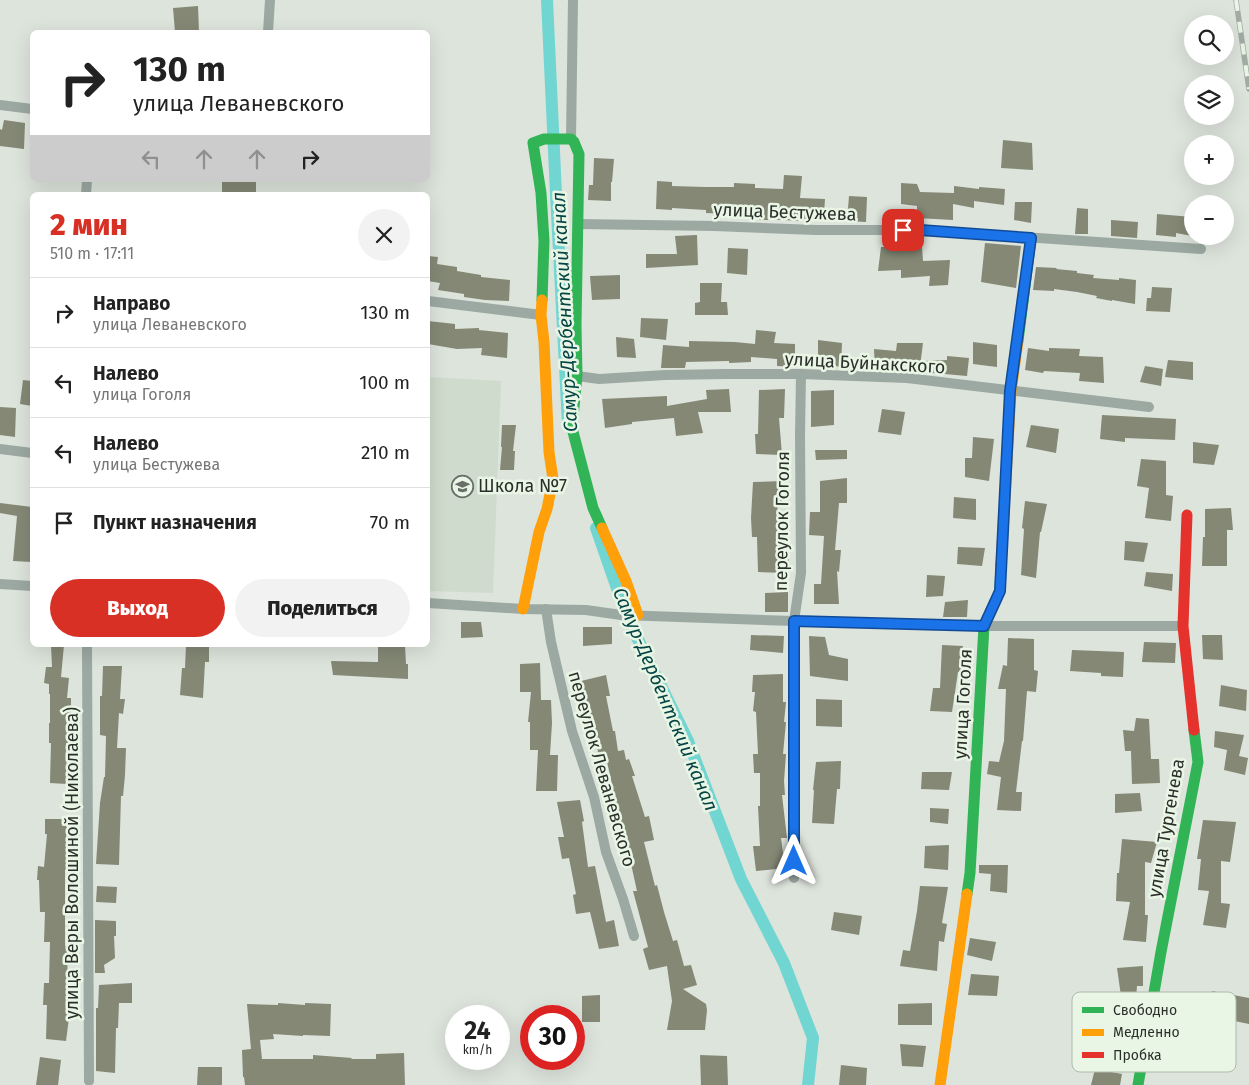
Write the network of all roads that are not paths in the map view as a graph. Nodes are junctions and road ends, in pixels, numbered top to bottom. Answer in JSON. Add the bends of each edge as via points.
{"nodes":[{"id":1,"x":270,"y":0,"type":"edge"},
{"id":2,"x":573,"y":0,"type":"edge"},
{"id":3,"x":268,"y":30,"type":"edge"},
{"id":4,"x":0,"y":104,"type":"edge"},
{"id":5,"x":30,"y":109,"type":"edge"},
{"id":6,"x":567,"y":139,"type":"junction"},
{"id":7,"x":578,"y":224,"type":"junction"},
{"id":8,"x":1031,"y":238,"type":"junction"},
{"id":9,"x":1201,"y":249,"type":"dead end"},
{"id":10,"x":430,"y":301,"type":"edge"},
{"id":11,"x":540,"y":315,"type":"junction"},
{"id":12,"x":801,"y":374,"type":"junction"},
{"id":13,"x":577,"y":376,"type":"junction"},
{"id":14,"x":1010,"y":391,"type":"junction"},
{"id":15,"x":1149,"y":407,"type":"dead end"},
{"id":16,"x":0,"y":449,"type":"edge"},
{"id":17,"x":30,"y":453,"type":"edge"},
{"id":18,"x":1187,"y":516,"type":"dead end"},
{"id":19,"x":0,"y":584,"type":"edge"},
{"id":20,"x":30,"y":586,"type":"edge"},
{"id":21,"x":430,"y":603,"type":"edge"},
{"id":22,"x":523,"y":609,"type":"junction"},
{"id":23,"x":546,"y":609,"type":"junction"},
{"id":24,"x":630,"y":615,"type":"junction"},
{"id":25,"x":794,"y":621,"type":"junction"},
{"id":26,"x":984,"y":626,"type":"junction"},
{"id":27,"x":1183,"y":626,"type":"junction"},
{"id":28,"x":87,"y":647,"type":"edge"},
{"id":29,"x":794,"y":878,"type":"dead end"},
{"id":30,"x":634,"y":936,"type":"dead end"},
{"id":31,"x":1154,"y":992,"type":"edge"},
{"id":32,"x":1140,"y":1072,"type":"edge"},
{"id":33,"x":89,"y":1081,"type":"dead end"},
{"id":34,"x":940,"y":1085,"type":"edge"},
{"id":35,"x":1138,"y":1085,"type":"edge"}],
"edges":[{"from":1,"to":3,"type":"street"},
{"from":2,"to":6,"type":"street"},
{"from":4,"to":5,"type":"street"},
{"from":6,"to":7,"type":"street","via":[[574,142],[579,154]]},
{"from":6,"to":11,"type":"street","via":[[544,139],[534,144],[544,241]]},
{"from":7,"to":8,"type":"street","name":"улица Бестужева","via":[[920,230]]},
{"from":7,"to":13,"type":"street"},
{"from":8,"to":9,"type":"street","name":"улица Бестужева"},
{"from":8,"to":14,"type":"street","name":"улица Гоголя"},
{"from":10,"to":11,"type":"street"},
{"from":11,"to":22,"type":"street","via":[[553,479]]},
{"from":12,"to":13,"type":"street","name":"улица Буйнакского","via":[[599,379]]},
{"from":12,"to":14,"type":"street","name":"улица Буйнакского","via":[[907,378]]},
{"from":12,"to":25,"type":"street","name":"переулок Гоголя","via":[[800,573]]},
{"from":13,"to":24,"type":"street","via":[[572,428],[593,508],[626,581]]},
{"from":14,"to":15,"type":"street","name":"улица Буйнакского"},
{"from":14,"to":26,"type":"street","name":"улица Гоголя","via":[[1000,591]]},
{"from":16,"to":17,"type":"street"},
{"from":18,"to":27,"type":"street","name":"улица Тургенева"},
{"from":19,"to":20,"type":"street"},
{"from":21,"to":22,"type":"street"},
{"from":22,"to":23,"type":"street"},
{"from":23,"to":24,"type":"street"},
{"from":23,"to":30,"type":"street","name":"переулок Леваневского","via":[[572,731]]},
{"from":24,"to":25,"type":"street"},
{"from":25,"to":26,"type":"street"},
{"from":25,"to":29,"type":"street","name":"переулок Гоголя"},
{"from":26,"to":27,"type":"street"},
{"from":26,"to":34,"type":"street","name":"улица Гоголя","via":[[970,872]]},
{"from":27,"to":31,"type":"street","name":"улица Тургенева","via":[[1198,762]]},
{"from":28,"to":33,"type":"street","name":"улица Веры Волошиной (Николаева)"},
{"from":32,"to":35,"type":"street","name":"улица Тургенева"}]}
